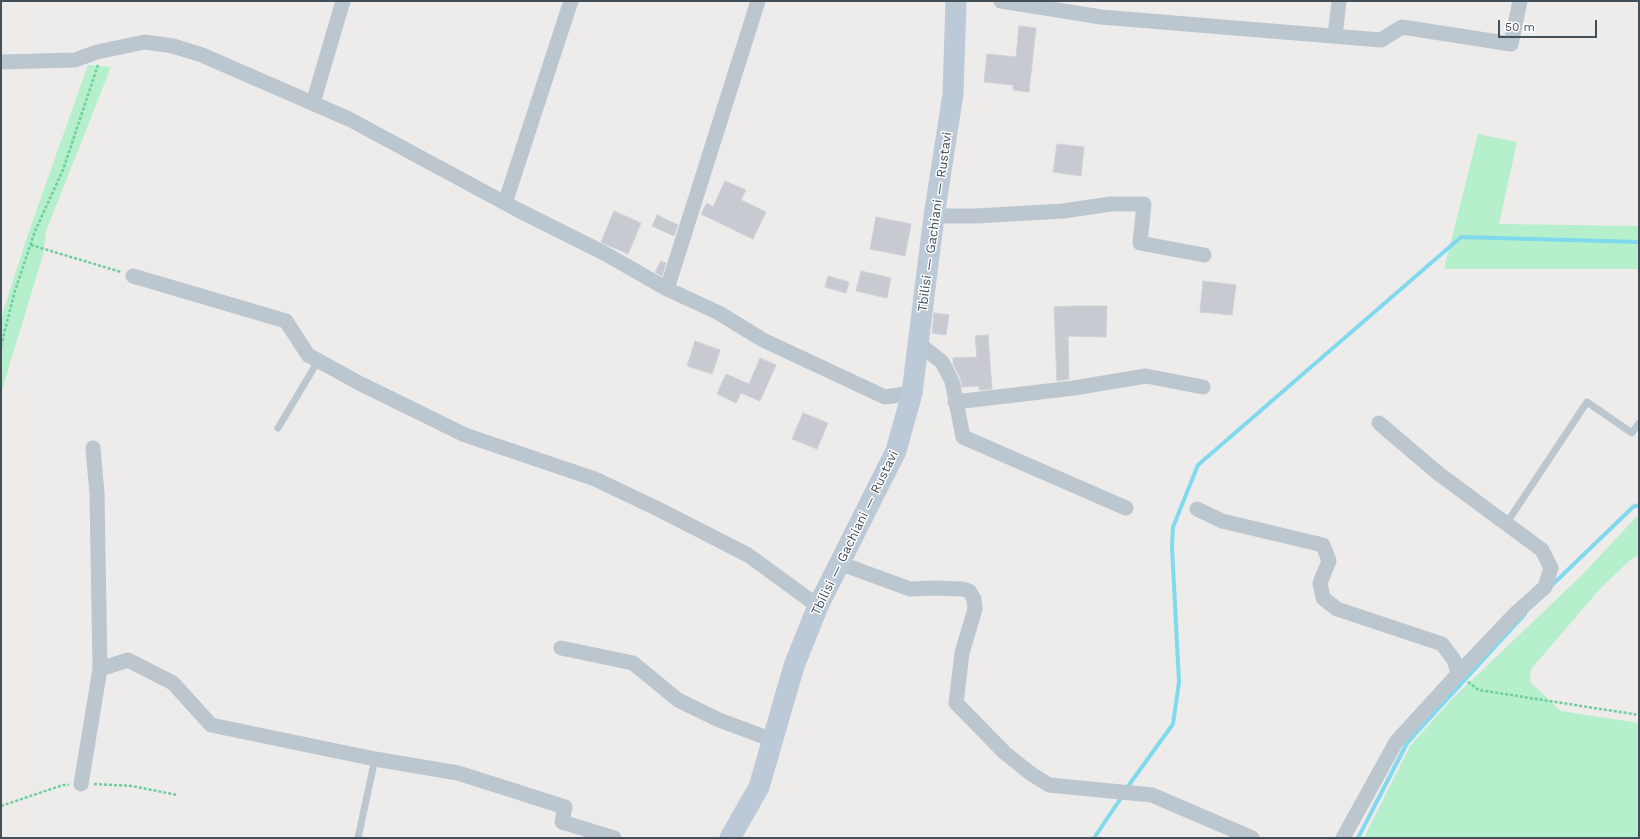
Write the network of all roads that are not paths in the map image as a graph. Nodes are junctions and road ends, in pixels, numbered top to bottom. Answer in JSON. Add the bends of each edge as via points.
{"nodes":[{"id":1,"x":343,"y":1,"type":"edge"},
{"id":2,"x":571,"y":1,"type":"edge"},
{"id":3,"x":758,"y":1,"type":"edge"},
{"id":4,"x":956,"y":1,"type":"edge"},
{"id":5,"x":1001,"y":1,"type":"edge"},
{"id":6,"x":1340,"y":1,"type":"edge"},
{"id":7,"x":1520,"y":1,"type":"edge"},
{"id":8,"x":1335,"y":36,"type":"junction"},
{"id":9,"x":1,"y":62,"type":"edge"},
{"id":10,"x":313,"y":103,"type":"junction"},
{"id":11,"x":505,"y":203,"type":"junction"},
{"id":12,"x":934,"y":216,"type":"junction"},
{"id":13,"x":1204,"y":255,"type":"dead end"},
{"id":14,"x":133,"y":276,"type":"road end"},
{"id":15,"x":668,"y":289,"type":"junction"},
{"id":16,"x":918,"y":343,"type":"junction"},
{"id":17,"x":318,"y":361,"type":"junction"},
{"id":18,"x":1202,"y":387,"type":"dead end"},
{"id":19,"x":912,"y":393,"type":"junction"},
{"id":20,"x":955,"y":402,"type":"junction"},
{"id":21,"x":1379,"y":423,"type":"dead end"},
{"id":22,"x":1639,"y":423,"type":"edge"},
{"id":23,"x":278,"y":428,"type":"dead end"},
{"id":24,"x":94,"y":448,"type":"dead end"},
{"id":25,"x":1126,"y":508,"type":"dead end"},
{"id":26,"x":1198,"y":509,"type":"dead end"},
{"id":27,"x":1506,"y":524,"type":"junction"},
{"id":28,"x":839,"y":563,"type":"junction"},
{"id":29,"x":818,"y":606,"type":"junction"},
{"id":30,"x":561,"y":648,"type":"dead end"},
{"id":31,"x":100,"y":669,"type":"junction"},
{"id":32,"x":1458,"y":674,"type":"junction"},
{"id":33,"x":773,"y":740,"type":"junction"},
{"id":34,"x":375,"y":759,"type":"junction"},
{"id":35,"x":81,"y":784,"type":"dead end"},
{"id":36,"x":358,"y":838,"type":"edge"},
{"id":37,"x":614,"y":838,"type":"edge"},
{"id":38,"x":730,"y":838,"type":"edge"},
{"id":39,"x":1252,"y":838,"type":"edge"},
{"id":40,"x":1343,"y":838,"type":"edge"}],
"edges":[{"from":1,"to":10,"type":"street"},
{"from":2,"to":11,"type":"street"},
{"from":3,"to":15,"type":"street"},
{"from":4,"to":12,"type":"main road","name":"Tbilisi — Gachiani — Rustavi","via":[[953,94]]},
{"from":5,"to":8,"type":"street","via":[[1101,17]]},
{"from":6,"to":8,"type":"street"},
{"from":7,"to":8,"type":"street","via":[[1511,44],[1402,27],[1381,40]]},
{"from":9,"to":10,"type":"street","via":[[75,60],[145,42],[173,46],[202,55]]},
{"from":10,"to":11,"type":"street","via":[[349,119]]},
{"from":11,"to":15,"type":"street"},
{"from":12,"to":13,"type":"street","via":[[976,216],[1063,211],[1111,204],[1144,204],[1140,243]]},
{"from":12,"to":16,"type":"main road","name":"Tbilisi — Gachiani — Rustavi"},
{"from":14,"to":17,"type":"street","via":[[286,321],[308,355]]},
{"from":15,"to":19,"type":"street","via":[[719,313],[763,340],[885,397]]},
{"from":16,"to":19,"type":"main road","name":"Tbilisi — Gachiani — Rustavi"},
{"from":16,"to":20,"type":"street","via":[[942,362],[952,381]]},
{"from":17,"to":23,"type":"lane"},
{"from":17,"to":29,"type":"street","via":[[359,384],[465,434],[595,479],[658,509],[748,555]]},
{"from":18,"to":20,"type":"street","via":[[1146,376],[1074,388]]},
{"from":19,"to":28,"type":"main road","name":"Tbilisi — Gachiani — Rustavi","via":[[896,451]]},
{"from":20,"to":25,"type":"street","via":[[963,437]]},
{"from":21,"to":27,"type":"street","via":[[1439,474]]},
{"from":22,"to":27,"type":"lane","via":[[1632,433],[1587,402]]},
{"from":24,"to":31,"type":"street"},
{"from":26,"to":32,"type":"street","via":[[1222,521],[1323,545],[1329,561],[1320,582],[1323,598],[1337,609],[1442,644],[1454,660]]},
{"from":27,"to":32,"type":"street","via":[[1542,550],[1552,568],[1545,587],[1516,613]]},
{"from":28,"to":29,"type":"main road","name":"Tbilisi — Gachiani — Rustavi"},
{"from":28,"to":39,"type":"street","via":[[910,589],[941,588],[969,591],[975,609],[962,654],[956,703],[1005,754],[1049,785],[1152,795]]},
{"from":29,"to":33,"type":"main road","name":"Tbilisi — Gachiani — Rustavi","via":[[794,666]]},
{"from":30,"to":33,"type":"street","via":[[633,663],[678,700],[719,720]]},
{"from":31,"to":34,"type":"street","via":[[128,660],[173,683],[210,725]]},
{"from":31,"to":35,"type":"street"},
{"from":32,"to":40,"type":"street","via":[[1396,742]]},
{"from":33,"to":38,"type":"main road","name":"Tbilisi — Gachiani — Rustavi","via":[[759,787]]},
{"from":34,"to":36,"type":"lane"},
{"from":34,"to":37,"type":"street","via":[[458,773],[565,807],[562,822]]}]}
